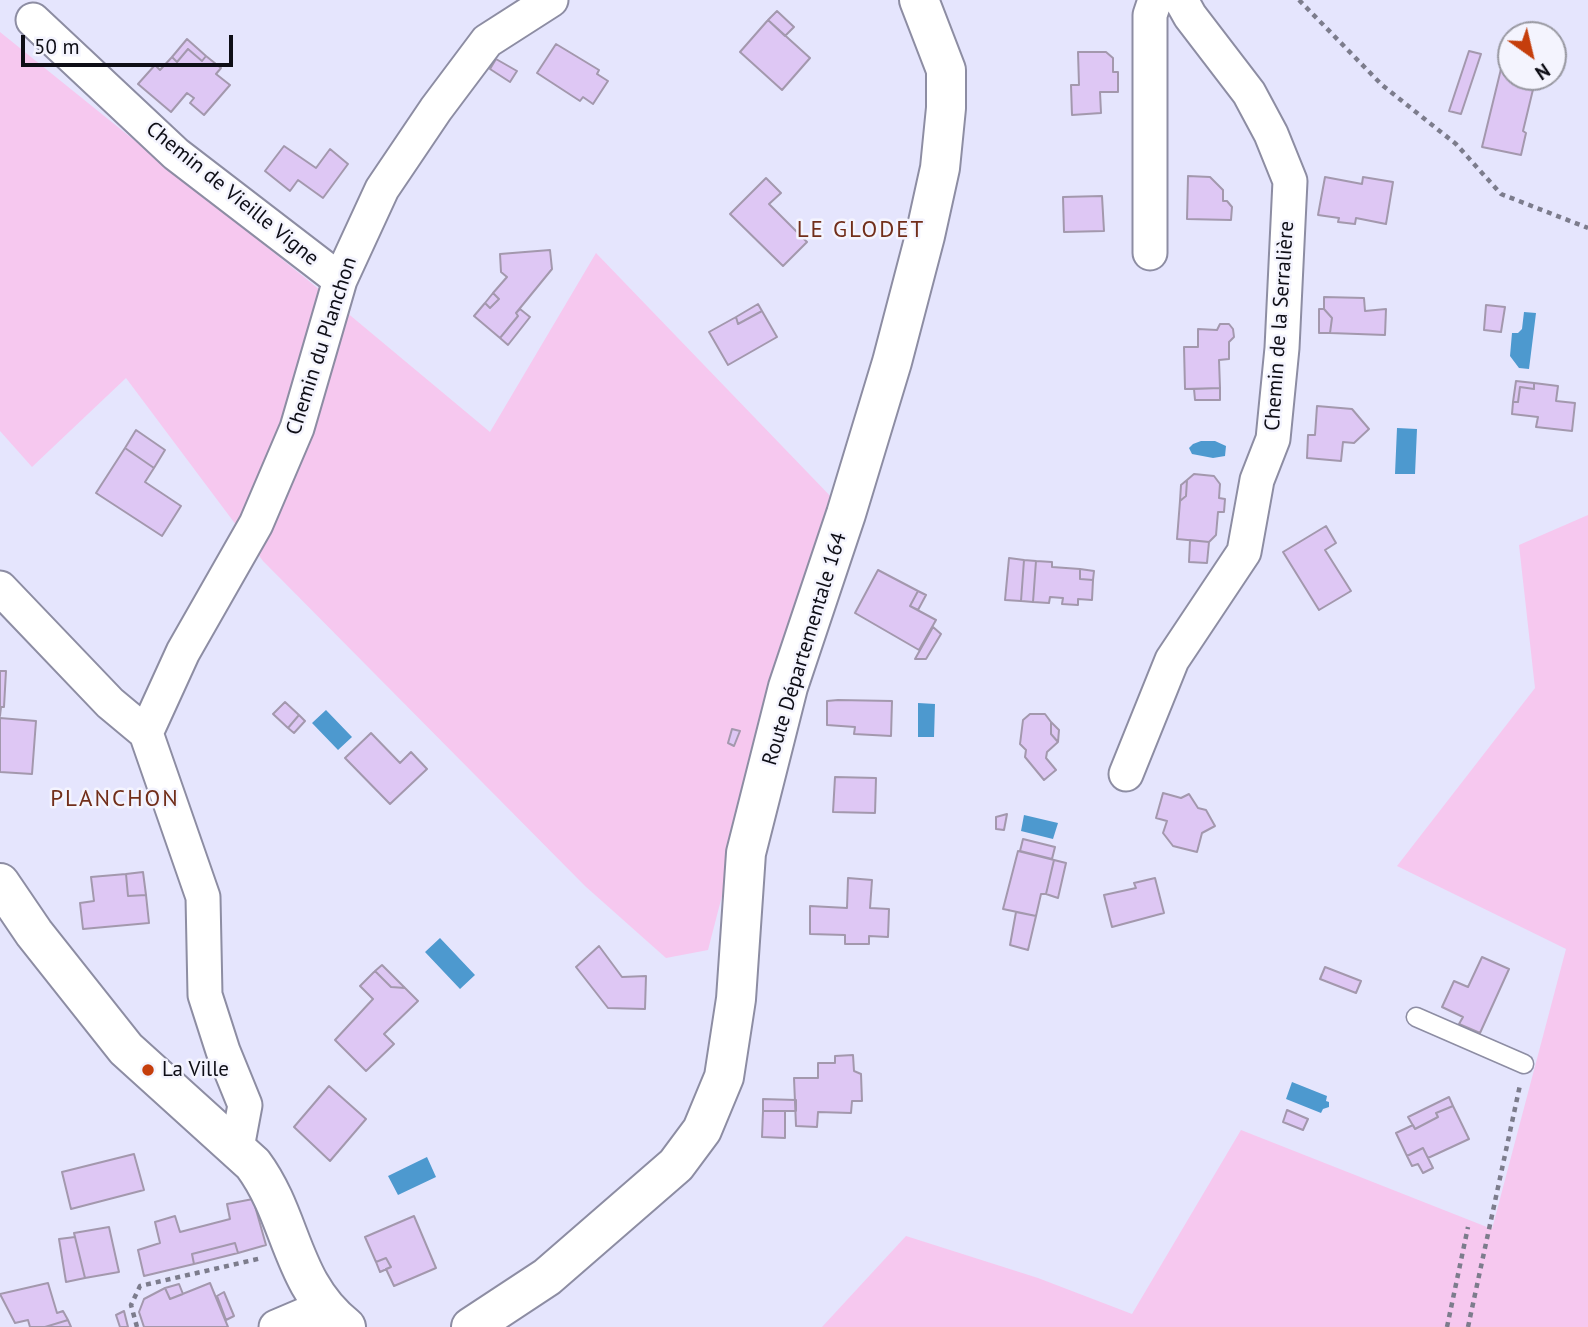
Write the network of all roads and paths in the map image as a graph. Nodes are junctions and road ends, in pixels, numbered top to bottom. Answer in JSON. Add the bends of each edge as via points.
{"nodes":[{"id":1,"x":551,"y":0,"type":"edge"},
{"id":2,"x":919,"y":0,"type":"edge"},
{"id":3,"x":1154,"y":0,"type":"edge"},
{"id":4,"x":1181,"y":0,"type":"edge"},
{"id":5,"x":1299,"y":0,"type":"edge"},
{"id":6,"x":33,"y":20,"type":"dead end"},
{"id":7,"x":1588,"y":228,"type":"edge"},
{"id":8,"x":1150,"y":253,"type":"dead end"},
{"id":9,"x":340,"y":280,"type":"junction"},
{"id":10,"x":0,"y":588,"type":"edge"},
{"id":11,"x":146,"y":733,"type":"junction"},
{"id":12,"x":1126,"y":774,"type":"dead end"},
{"id":13,"x":0,"y":883,"type":"edge"},
{"id":14,"x":1416,"y":1017,"type":"dead end"},
{"id":15,"x":1524,"y":1064,"type":"joint"},
{"id":16,"x":237,"y":1148,"type":"junction"},
{"id":17,"x":1468,"y":1227,"type":"dead end"},
{"id":18,"x":293,"y":1251,"type":"junction"},
{"id":19,"x":335,"y":1317,"type":"edge"},
{"id":20,"x":137,"y":1327,"type":"edge"},
{"id":21,"x":276,"y":1327,"type":"edge"},
{"id":22,"x":471,"y":1327,"type":"edge"},
{"id":23,"x":1447,"y":1327,"type":"edge"},
{"id":24,"x":1468,"y":1327,"type":"edge"}],
"edges":[{"from":1,"to":9,"type":"street","name":"Chemin du Planchon","via":[[487,41],[443,99],[382,189]]},
{"from":2,"to":22,"type":"street","name":"Route Départementale 164","via":[[946,70],[940,168],[892,362],[788,687],[746,853],[736,999],[724,1077],[702,1130],[676,1164],[547,1277]]},
{"from":3,"to":8,"type":"street","via":[[1150,15]]},
{"from":4,"to":12,"type":"street","name":"Chemin de la Serralière","via":[[1250,93],[1290,181],[1282,348],[1273,439],[1257,480],[1244,552],[1171,660]]},
{"from":5,"to":7,"type":"path","via":[[1382,85],[1456,144],[1501,194]]},
{"from":6,"to":9,"type":"street","name":"Chemin de Vieille Vigne","via":[[176,154]]},
{"from":9,"to":11,"type":"street","name":"Chemin du Planchon","via":[[297,428],[256,524],[183,652]]},
{"from":10,"to":11,"type":"street","via":[[110,703]]},
{"from":11,"to":16,"type":"street","via":[[203,897],[205,995],[245,1105]]},
{"from":13,"to":16,"type":"street","via":[[126,1049]]},
{"from":14,"to":15,"type":"lane"},
{"from":15,"to":24,"type":"path"},
{"from":16,"to":18,"type":"street","via":[[268,1185]]},
{"from":17,"to":23,"type":"path"},
{"from":18,"to":19,"type":"street"},
{"from":18,"to":20,"type":"path","via":[[140,1286],[131,1305]]},
{"from":19,"to":21,"type":"street"}]}
